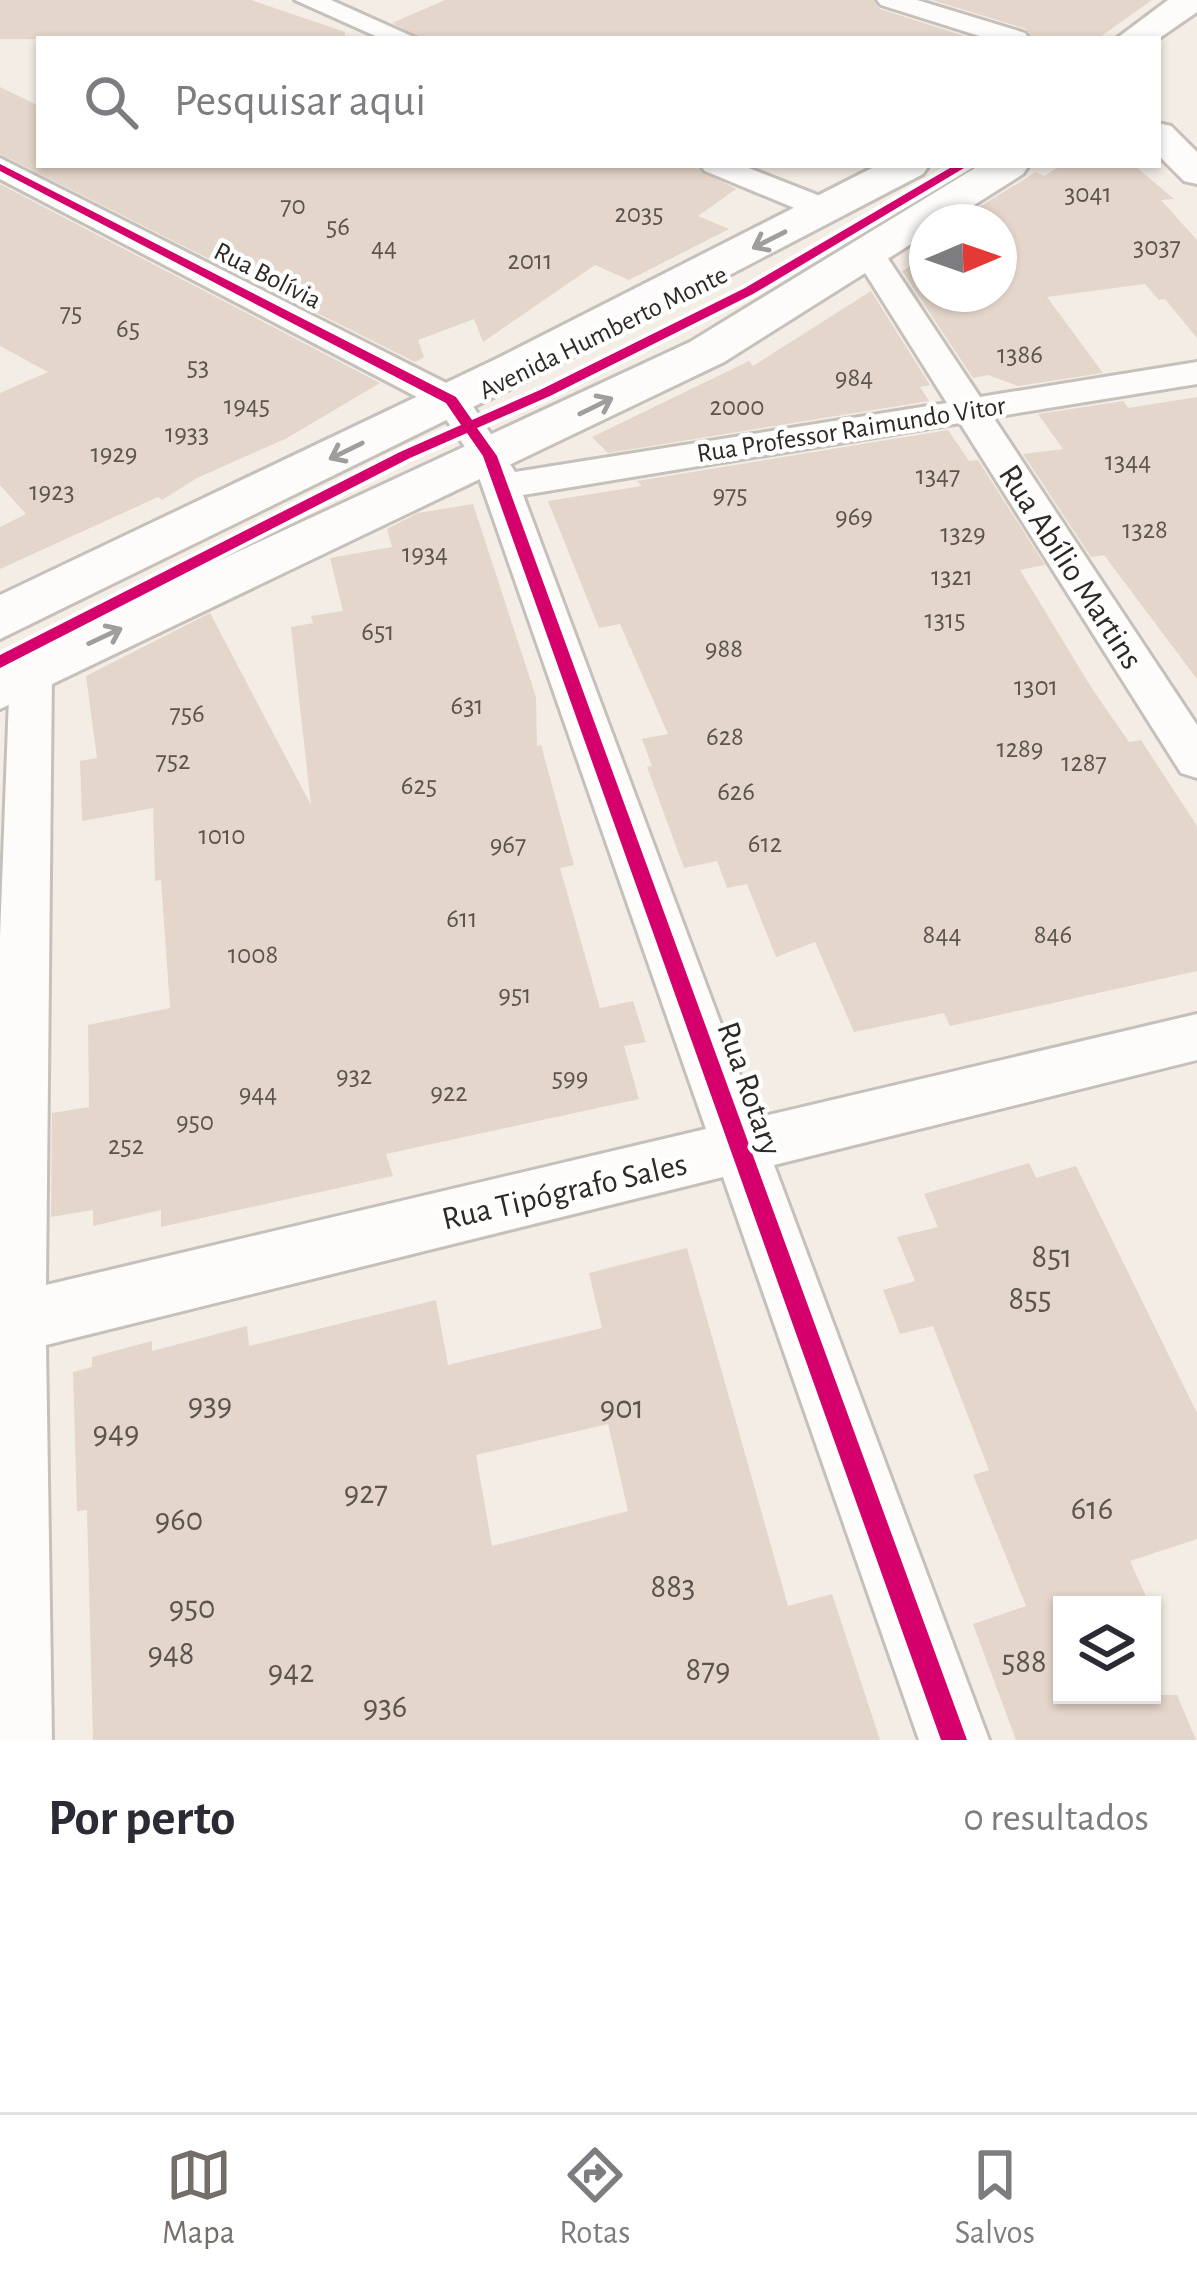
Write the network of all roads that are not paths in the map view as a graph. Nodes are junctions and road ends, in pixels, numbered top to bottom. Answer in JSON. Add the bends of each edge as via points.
{"nodes":[{"id":1,"x":308,"y":0,"type":"edge"},
{"id":2,"x":890,"y":0,"type":"edge"},
{"id":3,"x":1191,"y":0,"type":"edge"},
{"id":4,"x":386,"y":6,"type":"dead end"},
{"id":5,"x":356,"y":19,"type":"junction"},
{"id":6,"x":324,"y":32,"type":"dead end"},
{"id":7,"x":398,"y":36,"type":"edge"},
{"id":8,"x":1006,"y":36,"type":"edge"},
{"id":9,"x":1138,"y":36,"type":"edge"},
{"id":10,"x":1161,"y":137,"type":"edge"},
{"id":11,"x":36,"y":155,"type":"edge"},
{"id":12,"x":722,"y":168,"type":"edge"},
{"id":13,"x":904,"y":168,"type":"edge"},
{"id":14,"x":1004,"y":168,"type":"edge"},
{"id":15,"x":1,"y":169,"type":"edge"},
{"id":16,"x":1197,"y":173,"type":"edge"},
{"id":17,"x":827,"y":210,"type":"junction"},
{"id":18,"x":868,"y":252,"type":"junction"},
{"id":19,"x":1197,"y":373,"type":"edge"},
{"id":20,"x":452,"y":400,"type":"junction"},
{"id":21,"x":973,"y":410,"type":"junction"},
{"id":22,"x":497,"y":471,"type":"junction"},
{"id":23,"x":0,"y":619,"type":"edge"},
{"id":24,"x":16,"y":679,"type":"edge"},
{"id":25,"x":1197,"y":760,"type":"edge"},
{"id":26,"x":1197,"y":1036,"type":"edge"},
{"id":27,"x":741,"y":1148,"type":"junction"},
{"id":28,"x":8,"y":1324,"type":"edge"},
{"id":29,"x":17,"y":1740,"type":"edge"},
{"id":30,"x":954,"y":1740,"type":"edge"}],
"edges":[{"from":1,"to":5,"type":"street"},
{"from":2,"to":8,"type":"street"},
{"from":3,"to":9,"type":"main road"},
{"from":4,"to":5,"type":"street"},
{"from":5,"to":6,"type":"street"},
{"from":5,"to":7,"type":"street"},
{"from":10,"to":16,"type":"street"},
{"from":11,"to":15,"type":"street"},
{"from":12,"to":17,"type":"street"},
{"from":13,"to":17,"type":"main road","name":"Avenida Humberto Monte"},
{"from":14,"to":18,"type":"main road","name":"Avenida Humberto Monte"},
{"from":15,"to":20,"type":"street","name":"Rua Bolívia"},
{"from":17,"to":20,"type":"main road","name":"Avenida Humberto Monte","one_way":true},
{"from":18,"to":21,"type":"street","name":"Rua Abílio Martins"},
{"from":22,"to":18,"type":"main road","name":"Avenida Humberto Monte","one_way":true},
{"from":19,"to":21,"type":"street","name":"Rua Professor Raimundo Vitor"},
{"from":20,"to":22,"type":"street","name":"Rua Bolívia"},
{"from":20,"to":23,"type":"main road","name":"Avenida Humberto Monte","one_way":true},
{"from":21,"to":22,"type":"street","name":"Rua Professor Raimundo Vitor"},
{"from":21,"to":25,"type":"street","name":"Rua Abílio Martins"},
{"from":24,"to":22,"type":"main road","name":"Avenida Humberto Monte","one_way":true},
{"from":22,"to":27,"type":"street","name":"Rua Rotary"},
{"from":24,"to":28,"type":"street"},
{"from":26,"to":27,"type":"street","name":"Rua Tipógrafo Sales"},
{"from":27,"to":28,"type":"street","name":"Rua Tipógrafo Sales"},
{"from":27,"to":30,"type":"street","name":"Rua Rotary"},
{"from":28,"to":29,"type":"street"}]}
